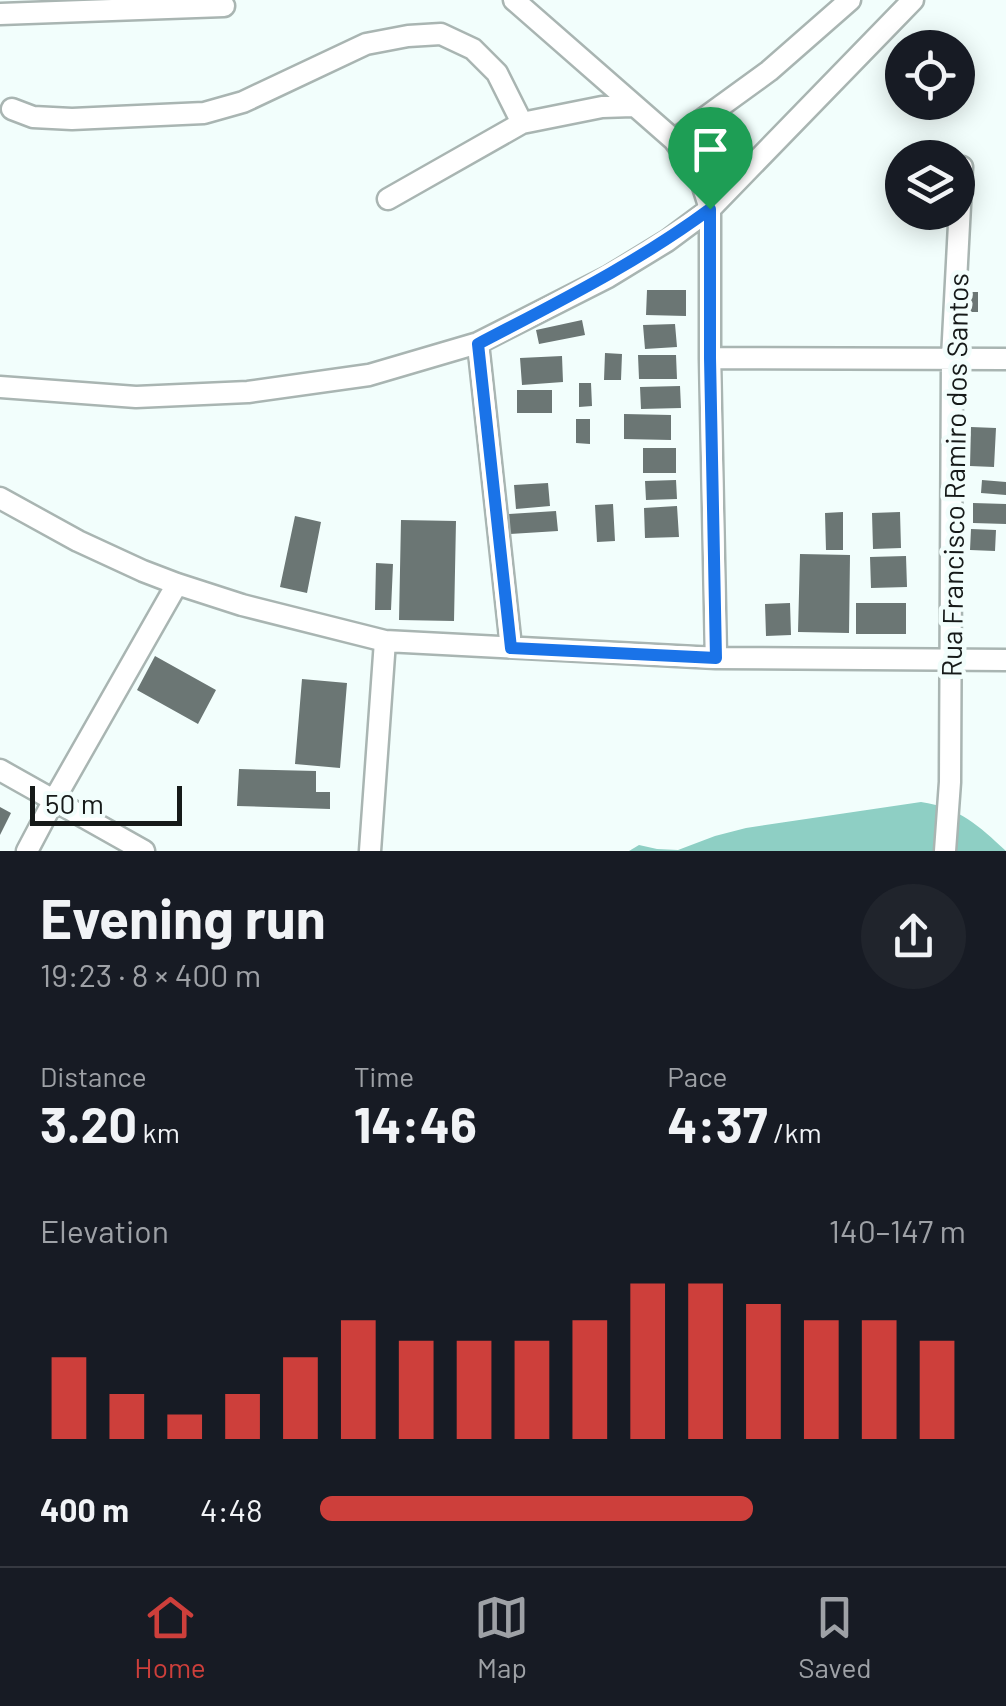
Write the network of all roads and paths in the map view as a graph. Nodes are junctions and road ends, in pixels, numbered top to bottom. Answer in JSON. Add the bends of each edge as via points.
{"nodes":[{"id":1,"x":514,"y":0,"type":"edge"},
{"id":2,"x":850,"y":0,"type":"edge"},
{"id":3,"x":913,"y":0,"type":"edge"},
{"id":4,"x":224,"y":6,"type":"dead end"},
{"id":5,"x":0,"y":14,"type":"edge"},
{"id":6,"x":633,"y":106,"type":"junction"},
{"id":7,"x":12,"y":109,"type":"dead end"},
{"id":8,"x":522,"y":123,"type":"junction"},
{"id":9,"x":674,"y":140,"type":"junction"},
{"id":10,"x":388,"y":200,"type":"dead end"},
{"id":11,"x":710,"y":209,"type":"junction"},
{"id":12,"x":959,"y":230,"type":"edge"},
{"id":13,"x":478,"y":344,"type":"junction"},
{"id":14,"x":710,"y":358,"type":"junction"},
{"id":15,"x":952,"y":358,"type":"junction"},
{"id":16,"x":1006,"y":359,"type":"edge"},
{"id":17,"x":0,"y":387,"type":"edge"},
{"id":18,"x":0,"y":498,"type":"edge"},
{"id":19,"x":177,"y":584,"type":"junction"},
{"id":20,"x":385,"y":641,"type":"junction"},
{"id":21,"x":511,"y":648,"type":"junction"},
{"id":22,"x":716,"y":658,"type":"junction"},
{"id":23,"x":951,"y":659,"type":"junction"},
{"id":24,"x":1006,"y":660,"type":"edge"},
{"id":25,"x":0,"y":770,"type":"edge"},
{"id":26,"x":54,"y":800,"type":"junction"},
{"id":27,"x":27,"y":851,"type":"edge"},
{"id":28,"x":144,"y":851,"type":"edge"},
{"id":29,"x":370,"y":851,"type":"edge"},
{"id":30,"x":945,"y":851,"type":"edge"}],
"edges":[{"from":1,"to":6,"type":"street"},
{"from":2,"to":9,"type":"street","via":[[769,71]]},
{"from":3,"to":11,"type":"street"},
{"from":4,"to":5,"type":"street"},
{"from":6,"to":8,"type":"street"},
{"from":6,"to":9,"type":"street"},
{"from":7,"to":8,"type":"street","via":[[33,118],[72,119],[204,112],[243,102],[366,44],[441,34],[473,49],[498,73]]},
{"from":8,"to":10,"type":"street"},
{"from":9,"to":11,"type":"street","via":[[699,174]]},
{"from":11,"to":13,"type":"street","via":[[608,276]]},
{"from":11,"to":14,"type":"street"},
{"from":12,"to":15,"type":"street","name":"Rua Francisco Ramiro dos Santos"},
{"from":13,"to":17,"type":"street","via":[[369,375],[248,392],[136,397]]},
{"from":13,"to":21,"type":"street"},
{"from":14,"to":15,"type":"street"},
{"from":14,"to":22,"type":"street"},
{"from":15,"to":16,"type":"street"},
{"from":15,"to":23,"type":"street","name":"Rua Francisco Ramiro dos Santos"},
{"from":18,"to":19,"type":"street"},
{"from":19,"to":20,"type":"street"},
{"from":19,"to":26,"type":"street"},
{"from":20,"to":21,"type":"street"},
{"from":20,"to":29,"type":"street"},
{"from":21,"to":22,"type":"street"},
{"from":22,"to":23,"type":"street"},
{"from":23,"to":24,"type":"street"},
{"from":23,"to":30,"type":"street","name":"Rua Francisco Ramiro dos Santos"},
{"from":25,"to":26,"type":"street"},
{"from":26,"to":27,"type":"street"},
{"from":26,"to":28,"type":"street"}]}
